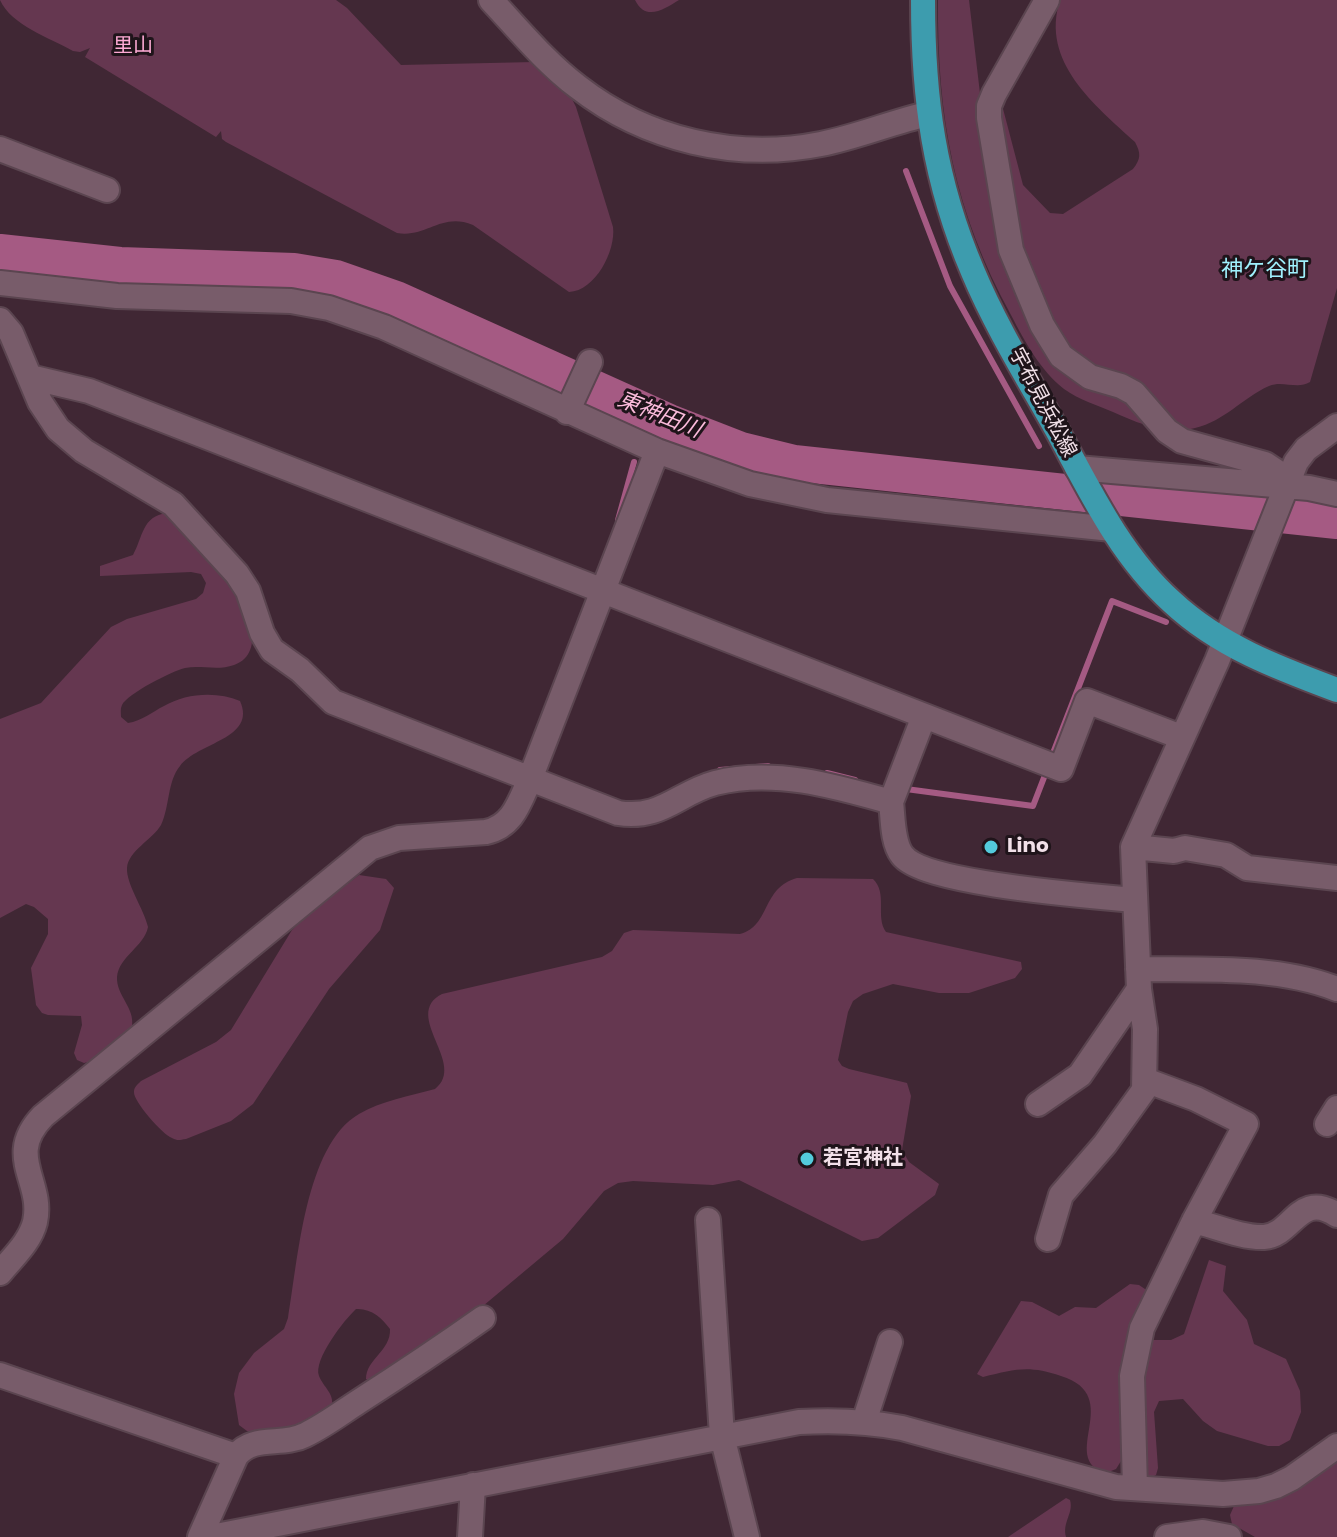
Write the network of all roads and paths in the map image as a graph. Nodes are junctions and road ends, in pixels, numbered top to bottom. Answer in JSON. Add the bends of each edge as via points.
{"nodes":[{"id":1,"x":491,"y":0,"type":"edge"},
{"id":2,"x":923,"y":0,"type":"edge"},
{"id":3,"x":1047,"y":0,"type":"edge"},
{"id":4,"x":928,"y":114,"type":"junction"},
{"id":5,"x":0,"y":149,"type":"edge"},
{"id":6,"x":107,"y":190,"type":"dead end"},
{"id":7,"x":0,"y":283,"type":"edge"},
{"id":8,"x":0,"y":320,"type":"edge"},
{"id":9,"x":590,"y":362,"type":"dead end"},
{"id":10,"x":30,"y":377,"type":"junction"},
{"id":11,"x":568,"y":409,"type":"junction"},
{"id":12,"x":1337,"y":426,"type":"edge"},
{"id":13,"x":657,"y":451,"type":"junction"},
{"id":14,"x":1078,"y":470,"type":"junction"},
{"id":15,"x":1285,"y":489,"type":"junction"},
{"id":16,"x":1337,"y":494,"type":"edge"},
{"id":17,"x":1110,"y":525,"type":"junction"},
{"id":18,"x":603,"y":591,"type":"junction"},
{"id":19,"x":1224,"y":641,"type":"junction"},
{"id":20,"x":1337,"y":690,"type":"edge"},
{"id":21,"x":924,"y":716,"type":"junction"},
{"id":22,"x":1181,"y":737,"type":"junction"},
{"id":23,"x":530,"y":779,"type":"junction"},
{"id":24,"x":891,"y":802,"type":"junction"},
{"id":25,"x":1133,"y":847,"type":"junction"},
{"id":26,"x":1337,"y":878,"type":"edge"},
{"id":27,"x":1134,"y":900,"type":"junction"},
{"id":28,"x":1139,"y":979,"type":"junction"},
{"id":29,"x":1337,"y":989,"type":"edge"},
{"id":30,"x":1145,"y":1080,"type":"junction"},
{"id":31,"x":1038,"y":1104,"type":"dead end"},
{"id":32,"x":1337,"y":1215,"type":"edge"},
{"id":33,"x":708,"y":1220,"type":"dead end"},
{"id":34,"x":1194,"y":1221,"type":"junction"},
{"id":35,"x":1048,"y":1239,"type":"dead end"},
{"id":36,"x":0,"y":1273,"type":"edge"},
{"id":37,"x":483,"y":1318,"type":"dead end"},
{"id":38,"x":890,"y":1342,"type":"dead end"},
{"id":39,"x":0,"y":1375,"type":"edge"},
{"id":40,"x":864,"y":1422,"type":"junction"},
{"id":41,"x":722,"y":1436,"type":"junction"},
{"id":42,"x":1337,"y":1446,"type":"edge"},
{"id":43,"x":236,"y":1456,"type":"junction"},
{"id":44,"x":473,"y":1485,"type":"junction"},
{"id":45,"x":1135,"y":1488,"type":"junction"},
{"id":46,"x":201,"y":1535,"type":"edge"},
{"id":47,"x":470,"y":1537,"type":"edge"},
{"id":48,"x":747,"y":1537,"type":"edge"},
{"id":49,"x":1167,"y":1537,"type":"edge"},
{"id":50,"x":1229,"y":1537,"type":"edge"}],
"edges":[{"from":1,"to":4,"type":"street","via":[[577,87],[621,115],[694,143],[745,150],[796,148]]},
{"from":2,"to":4,"type":"main road","name":"宇布見浜松線"},
{"from":3,"to":15,"type":"street","via":[[994,94],[989,118],[1008,239],[1050,341],[1075,368],[1134,393],[1182,441],[1265,464],[1277,472]]},
{"from":4,"to":14,"type":"main road","name":"宇布見浜松線","via":[[942,181],[973,273]]},
{"from":5,"to":6,"type":"street"},
{"from":7,"to":11,"type":"street","via":[[117,296],[291,301],[329,308]]},
{"from":8,"to":10,"type":"street"},
{"from":9,"to":11,"type":"street"},
{"from":10,"to":18,"type":"street","via":[[89,391]]},
{"from":10,"to":23,"type":"street","via":[[48,417],[70,441],[173,504],[237,574],[272,650],[333,702]]},
{"from":11,"to":13,"type":"street"},
{"from":12,"to":15,"type":"street","via":[[1306,449]]},
{"from":13,"to":17,"type":"street","via":[[731,479],[798,496]]},
{"from":13,"to":18,"type":"street"},
{"from":14,"to":15,"type":"street"},
{"from":14,"to":17,"type":"main road","name":"宇布見浜松線"},
{"from":15,"to":16,"type":"street"},
{"from":15,"to":19,"type":"street"},
{"from":17,"to":19,"type":"main road","name":"宇布見浜松線","via":[[1130,557],[1166,596]]},
{"from":18,"to":21,"type":"street"},
{"from":18,"to":23,"type":"street"},
{"from":19,"to":20,"type":"main road","name":"宇布見浜松線"},
{"from":19,"to":22,"type":"street"},
{"from":21,"to":22,"type":"street","via":[[1061,769],[1087,701]]},
{"from":21,"to":24,"type":"street"},
{"from":22,"to":25,"type":"street"},
{"from":23,"to":24,"type":"street","via":[[632,816],[660,810],[711,784],[757,777],[829,786]]},
{"from":23,"to":36,"type":"street","via":[[510,821],[499,829],[399,838],[370,848],[43,1116],[27,1138],[25,1152],[36,1203],[32,1233]]},
{"from":24,"to":27,"type":"street","via":[[898,846],[915,865],[952,877]]},
{"from":25,"to":26,"type":"street","via":[[1185,848],[1226,855],[1247,868]]},
{"from":25,"to":27,"type":"street"},
{"from":27,"to":28,"type":"street"},
{"from":28,"to":29,"type":"street","via":[[1207,970],[1295,977]]},
{"from":28,"to":30,"type":"street"},
{"from":28,"to":31,"type":"street","via":[[1080,1075]]},
{"from":30,"to":34,"type":"street","via":[[1246,1124]]},
{"from":30,"to":35,"type":"street","via":[[1140,1098],[1061,1195]]},
{"from":32,"to":34,"type":"street","via":[[1304,1210],[1281,1230],[1262,1237]]},
{"from":33,"to":41,"type":"street"},
{"from":34,"to":45,"type":"street","via":[[1135,1352]]},
{"from":37,"to":43,"type":"street","via":[[306,1435],[250,1443]]},
{"from":38,"to":40,"type":"street"},
{"from":39,"to":43,"type":"street"},
{"from":40,"to":41,"type":"street","via":[[799,1422]]},
{"from":40,"to":45,"type":"street"},
{"from":41,"to":44,"type":"street"},
{"from":41,"to":48,"type":"street"},
{"from":42,"to":45,"type":"street","via":[[1292,1478],[1259,1491]]},
{"from":43,"to":46,"type":"street"},
{"from":44,"to":46,"type":"street"},
{"from":44,"to":47,"type":"street"},
{"from":49,"to":50,"type":"street","via":[[1203,1532]]}]}
